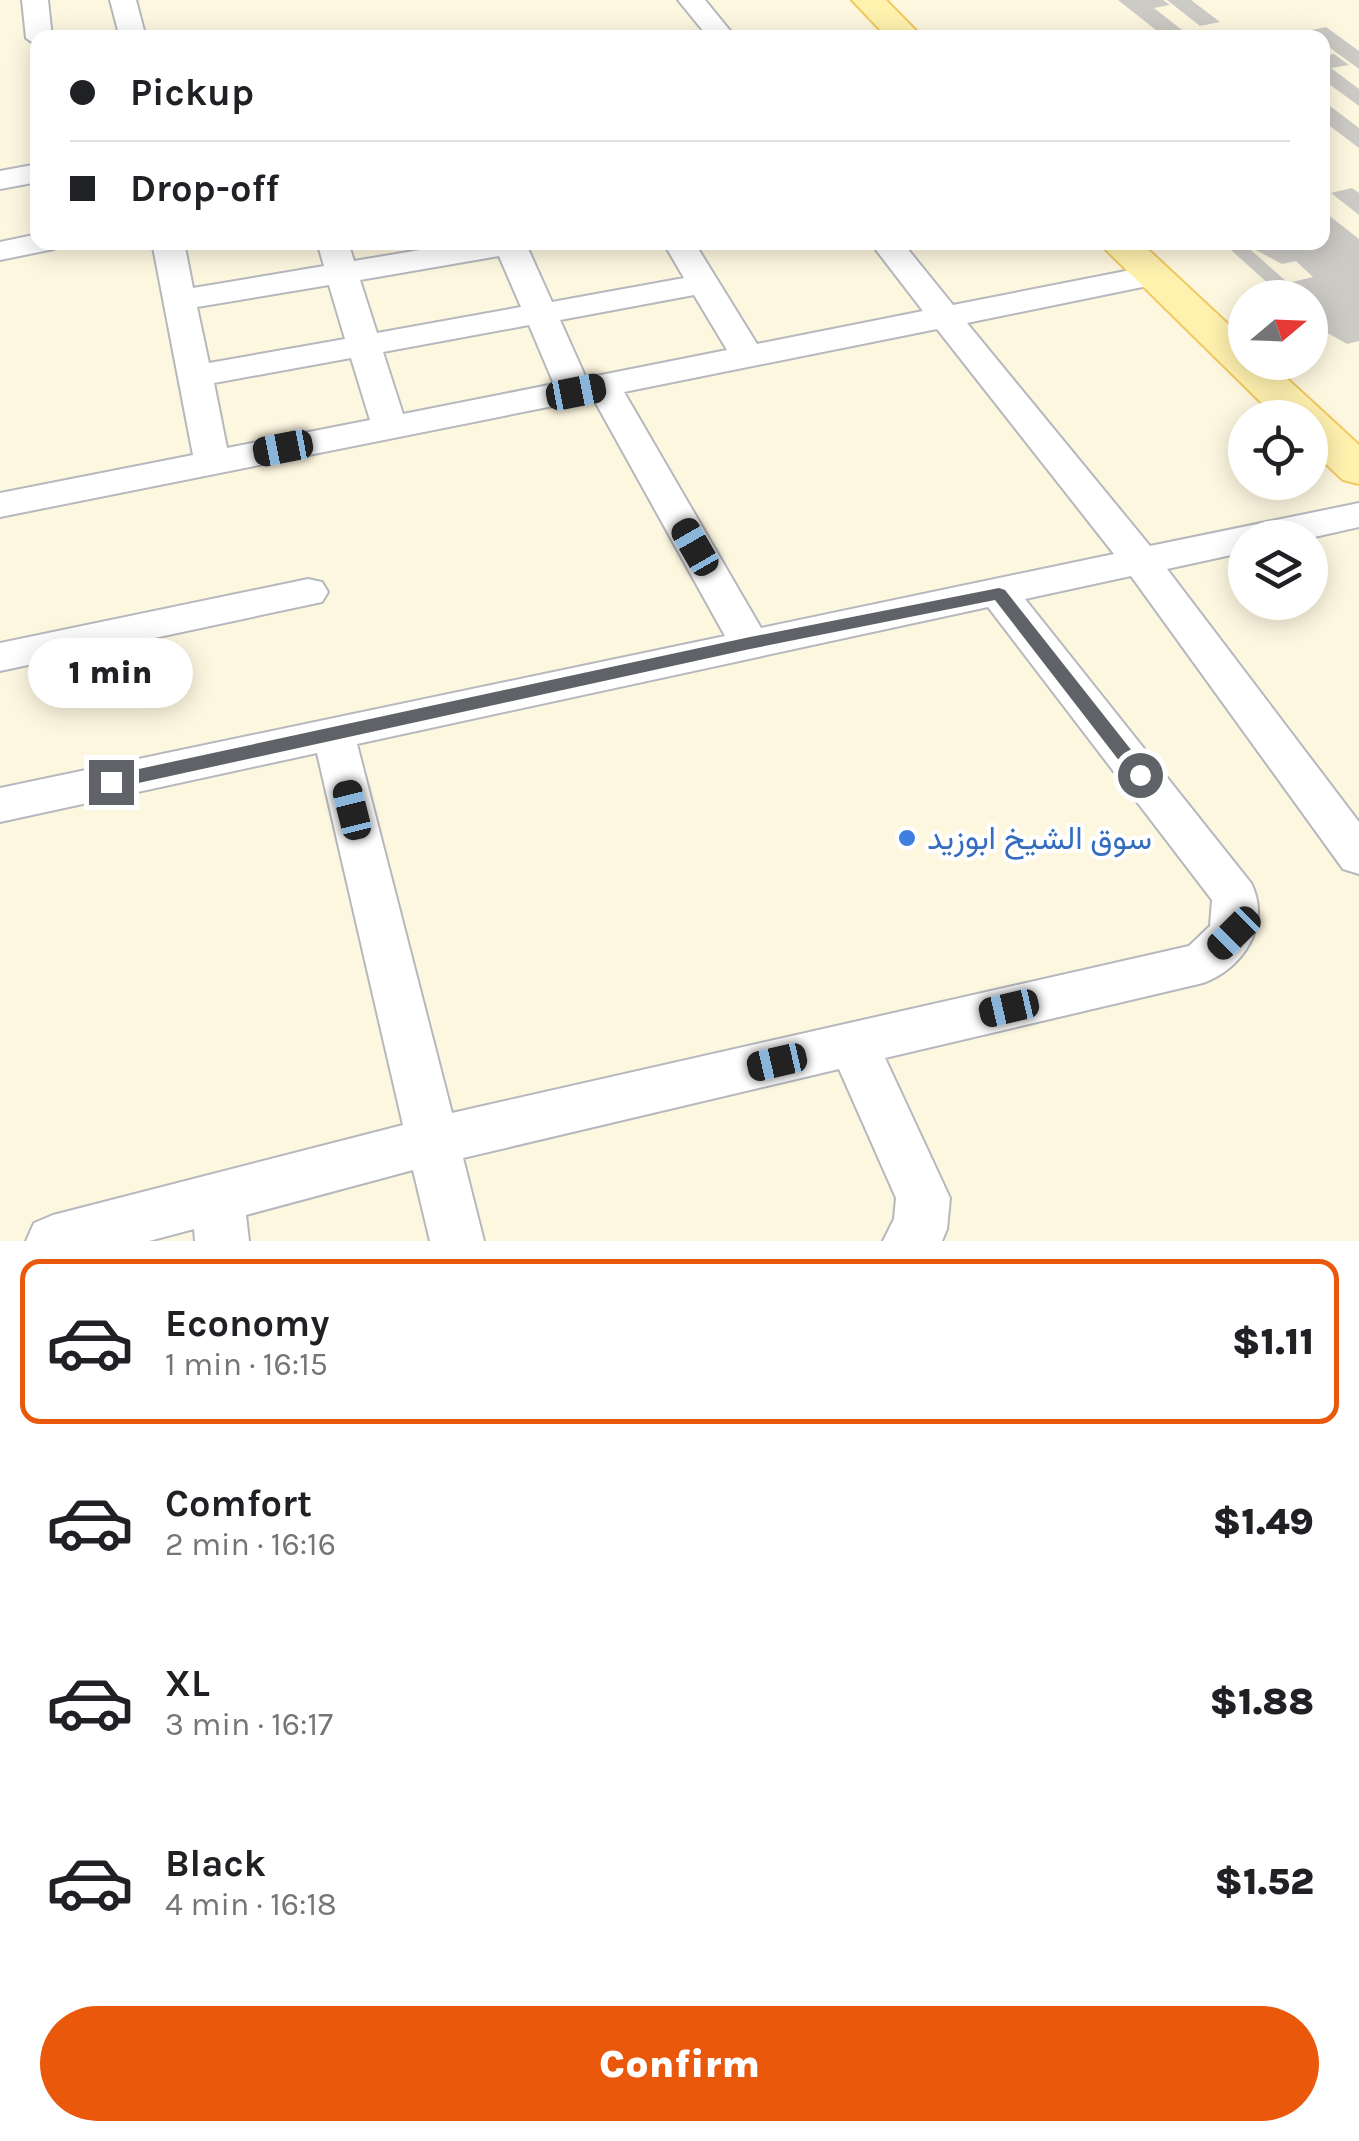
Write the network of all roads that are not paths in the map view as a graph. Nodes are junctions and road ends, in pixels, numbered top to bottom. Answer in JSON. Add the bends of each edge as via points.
{"nodes":[{"id":1,"x":35,"y":0,"type":"edge"},
{"id":2,"x":123,"y":0,"type":"edge"},
{"id":3,"x":692,"y":0,"type":"edge"},
{"id":4,"x":868,"y":0,"type":"edge"},
{"id":5,"x":38,"y":30,"type":"edge"},
{"id":6,"x":131,"y":30,"type":"edge"},
{"id":7,"x":717,"y":30,"type":"edge"},
{"id":8,"x":899,"y":30,"type":"edge"},
{"id":9,"x":30,"y":174,"type":"edge"},
{"id":10,"x":0,"y":180,"type":"edge"},
{"id":11,"x":30,"y":244,"type":"edge"},
{"id":12,"x":0,"y":250,"type":"edge"},
{"id":13,"x":170,"y":250,"type":"edge"},
{"id":14,"x":335,"y":250,"type":"edge"},
{"id":15,"x":477,"y":250,"type":"edge"},
{"id":16,"x":512,"y":250,"type":"edge"},
{"id":17,"x":683,"y":250,"type":"edge"},
{"id":18,"x":891,"y":250,"type":"edge"},
{"id":19,"x":1126,"y":250,"type":"edge"},
{"id":20,"x":343,"y":275,"type":"junction"},
{"id":21,"x":1151,"y":276,"type":"junction"},
{"id":22,"x":702,"y":284,"type":"junction"},
{"id":23,"x":180,"y":300,"type":"junction"},
{"id":24,"x":541,"y":313,"type":"junction"},
{"id":25,"x":946,"y":320,"type":"junction"},
{"id":26,"x":364,"y":346,"type":"junction"},
{"id":27,"x":749,"y":358,"type":"junction"},
{"id":28,"x":197,"y":376,"type":"junction"},
{"id":29,"x":590,"y":389,"type":"junction"},
{"id":30,"x":1283,"y":400,"type":"edge"},
{"id":31,"x":390,"y":428,"type":"junction"},
{"id":32,"x":1328,"y":441,"type":"edge"},
{"id":33,"x":212,"y":462,"type":"junction"},
{"id":34,"x":1359,"y":470,"type":"edge"},
{"id":35,"x":0,"y":505,"type":"edge"},
{"id":36,"x":1359,"y":515,"type":"edge"},
{"id":37,"x":1328,"y":521,"type":"edge"},
{"id":38,"x":1228,"y":542,"type":"edge"},
{"id":39,"x":1140,"y":560,"type":"junction"},
{"id":40,"x":308,"y":592,"type":"dead end"},
{"id":41,"x":999,"y":594,"type":"junction"},
{"id":42,"x":750,"y":643,"type":"junction"},
{"id":43,"x":0,"y":656,"type":"edge"},
{"id":44,"x":334,"y":736,"type":"junction"},
{"id":45,"x":0,"y":805,"type":"edge"},
{"id":46,"x":1359,"y":856,"type":"edge"},
{"id":47,"x":853,"y":1044,"type":"junction"},
{"id":48,"x":434,"y":1141,"type":"junction"},
{"id":49,"x":220,"y":1220,"type":"edge"},
{"id":50,"x":53,"y":1241,"type":"edge"},
{"id":51,"x":457,"y":1241,"type":"edge"},
{"id":52,"x":910,"y":1241,"type":"edge"}],
"edges":[{"from":1,"to":5,"type":"street"},
{"from":2,"to":6,"type":"street"},
{"from":3,"to":7,"type":"street"},
{"from":4,"to":8,"type":"main road"},
{"from":9,"to":10,"type":"street"},
{"from":11,"to":12,"type":"street"},
{"from":13,"to":23,"type":"street"},
{"from":14,"to":20,"type":"street"},
{"from":15,"to":20,"type":"street"},
{"from":16,"to":24,"type":"street"},
{"from":17,"to":22,"type":"street"},
{"from":18,"to":25,"type":"street"},
{"from":19,"to":21,"type":"main road"},
{"from":20,"to":23,"type":"street"},
{"from":20,"to":26,"type":"street"},
{"from":21,"to":25,"type":"street"},
{"from":21,"to":30,"type":"main road"},
{"from":22,"to":24,"type":"street"},
{"from":22,"to":27,"type":"street"},
{"from":23,"to":28,"type":"street"},
{"from":24,"to":26,"type":"street"},
{"from":24,"to":29,"type":"street"},
{"from":25,"to":27,"type":"street"},
{"from":25,"to":39,"type":"street"},
{"from":26,"to":28,"type":"street"},
{"from":26,"to":31,"type":"street"},
{"from":27,"to":29,"type":"street"},
{"from":28,"to":33,"type":"street"},
{"from":29,"to":31,"type":"street"},
{"from":29,"to":42,"type":"street"},
{"from":31,"to":33,"type":"street"},
{"from":32,"to":34,"type":"main road"},
{"from":33,"to":35,"type":"street"},
{"from":36,"to":37,"type":"street"},
{"from":38,"to":39,"type":"street"},
{"from":39,"to":41,"type":"street"},
{"from":39,"to":46,"type":"street"},
{"from":40,"to":43,"type":"street"},
{"from":41,"to":42,"type":"street"},
{"from":41,"to":47,"type":"street","via":[[1235,896],[1234,933],[1204,962]]},
{"from":42,"to":44,"type":"street"},
{"from":44,"to":45,"type":"street"},
{"from":44,"to":48,"type":"street"},
{"from":47,"to":48,"type":"street"},
{"from":47,"to":52,"type":"street","via":[[923,1198],[920,1229]]},
{"from":48,"to":49,"type":"street"},
{"from":48,"to":51,"type":"street"},
{"from":49,"to":50,"type":"street"}]}
